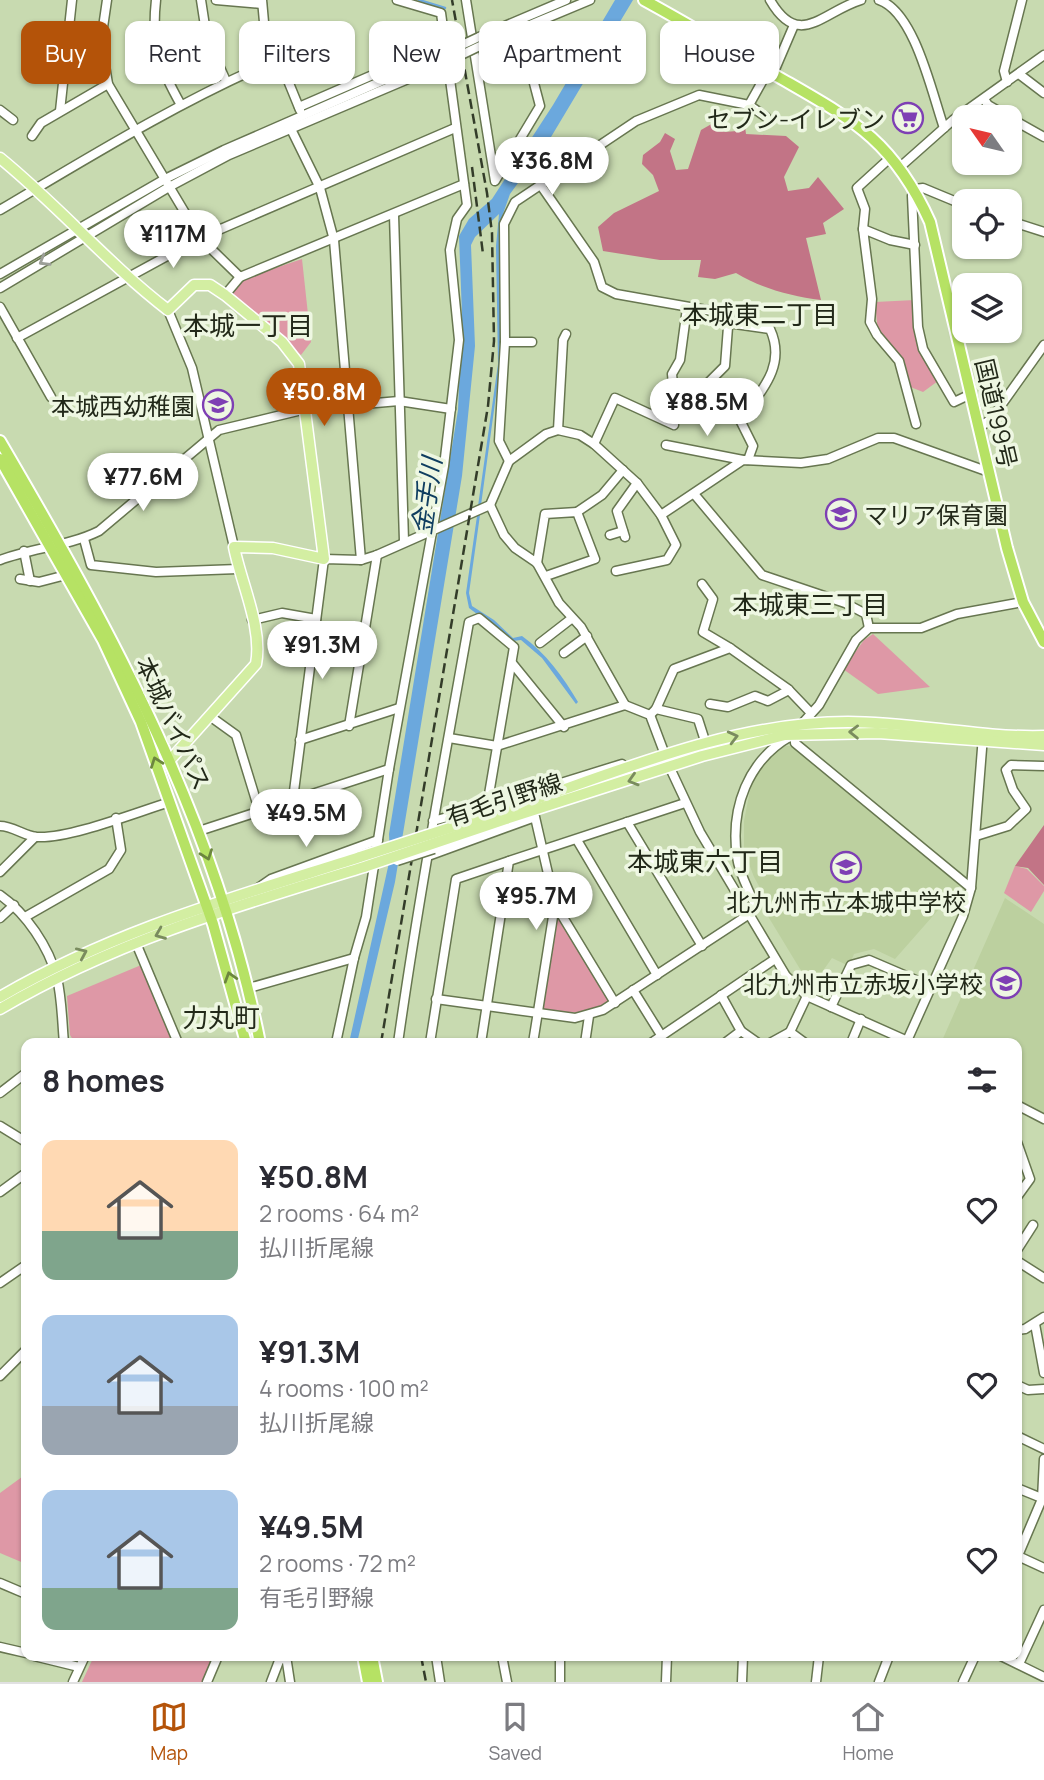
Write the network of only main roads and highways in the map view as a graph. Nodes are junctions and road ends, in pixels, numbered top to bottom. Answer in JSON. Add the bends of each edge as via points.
{"nodes":[{"id":1,"x":645,"y":0,"type":"edge"},
{"id":2,"x":0,"y":158,"type":"edge"},
{"id":3,"x":0,"y":441,"type":"edge"},
{"id":4,"x":0,"y":459,"type":"edge"},
{"id":5,"x":54,"y":544,"type":"junction"},
{"id":6,"x":1044,"y":642,"type":"edge"},
{"id":7,"x":798,"y":730,"type":"junction"},
{"id":8,"x":1044,"y":736,"type":"edge"},
{"id":9,"x":983,"y":737,"type":"junction"},
{"id":10,"x":1044,"y":745,"type":"edge"},
{"id":11,"x":171,"y":759,"type":"junction"},
{"id":12,"x":505,"y":815,"type":"junction"},
{"id":13,"x":363,"y":865,"type":"junction"},
{"id":14,"x":225,"y":904,"type":"junction"},
{"id":15,"x":208,"y":909,"type":"junction"},
{"id":16,"x":0,"y":997,"type":"edge"},
{"id":17,"x":0,"y":1009,"type":"edge"},
{"id":18,"x":245,"y":1038,"type":"edge"},
{"id":19,"x":259,"y":1038,"type":"edge"},
{"id":20,"x":364,"y":1661,"type":"edge"},
{"id":21,"x":373,"y":1661,"type":"edge"},
{"id":22,"x":368,"y":1682,"type":"edge"},
{"id":23,"x":377,"y":1682,"type":"edge"}],
"edges":[{"from":1,"to":6,"type":"highway","name":"国道199号","via":[[841,111],[891,157],[915,189],[930,222],[1023,602]]},
{"from":2,"to":11,"type":"main road","via":[[168,310],[194,285],[210,285],[296,356],[303,377],[324,559],[272,548],[234,547],[252,621],[256,664]]},
{"from":3,"to":5,"type":"highway","name":"本城バイパス"},
{"from":4,"to":5,"type":"highway","name":"本城バイパス"},
{"from":5,"to":11,"type":"highway","name":"本城バイパス","via":[[110,636]]},
{"from":15,"to":5,"type":"highway","name":"本城バイパス","one_way":true,"via":[[141,722]]},
{"from":7,"to":9,"type":"main road","name":"有毛引野線"},
{"from":7,"to":12,"type":"main road","name":"有毛引野線","one_way":true,"via":[[736,746],[534,814]]},
{"from":12,"to":7,"type":"main road","name":"有毛引野線","one_way":true,"via":[[706,744],[753,732]]},
{"from":8,"to":9,"type":"main road","name":"有毛引野線"},
{"from":9,"to":10,"type":"main road","name":"有毛引野線"},
{"from":11,"to":14,"type":"highway","name":"本城バイパス","one_way":true},
{"from":12,"to":13,"type":"main road","name":"有毛引野線","bridge":true},
{"from":13,"to":14,"type":"main road","name":"有毛引野線"},
{"from":13,"to":14,"type":"main road","name":"有毛引野線","via":[[251,892]]},
{"from":14,"to":15,"type":"main road","name":"有毛引野線"},
{"from":14,"to":19,"type":"highway","name":"本城バイパス"},
{"from":16,"to":15,"type":"main road","name":"有毛引野線","one_way":true,"via":[[52,966],[133,930]]},
{"from":15,"to":17,"type":"main road","name":"有毛引野線","one_way":true},
{"from":18,"to":15,"type":"highway","name":"本城バイパス","one_way":true},
{"from":20,"to":22,"type":"highway"},
{"from":21,"to":23,"type":"highway"}]}
